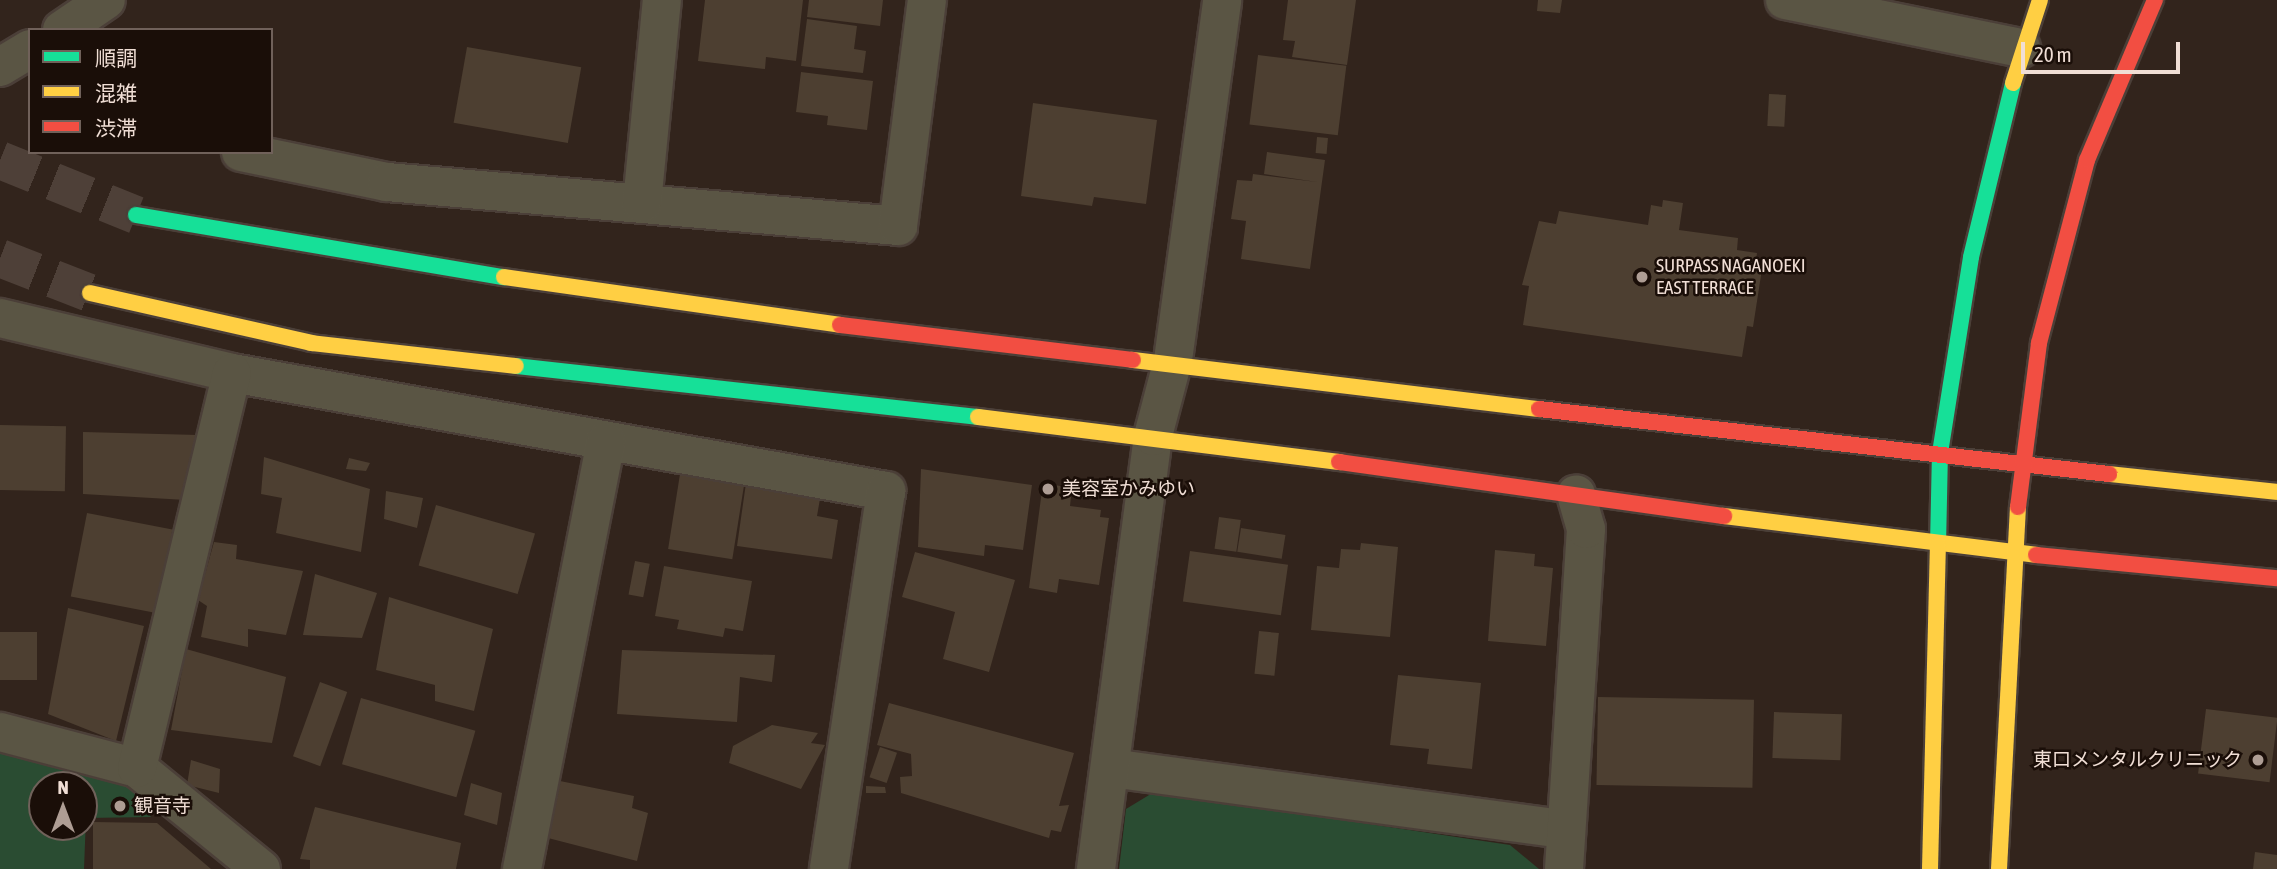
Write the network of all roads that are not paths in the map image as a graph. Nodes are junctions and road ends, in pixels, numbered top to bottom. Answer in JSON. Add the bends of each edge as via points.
{"nodes":[{"id":1,"x":106,"y":0,"type":"edge"},
{"id":2,"x":662,"y":0,"type":"edge"},
{"id":3,"x":927,"y":0,"type":"edge"},
{"id":4,"x":1222,"y":0,"type":"edge"},
{"id":5,"x":1785,"y":0,"type":"edge"},
{"id":6,"x":2040,"y":0,"type":"edge"},
{"id":7,"x":2155,"y":0,"type":"edge"},
{"id":8,"x":65,"y":28,"type":"edge"},
{"id":9,"x":2021,"y":48,"type":"junction"},
{"id":10,"x":28,"y":51,"type":"edge"},
{"id":11,"x":0,"y":67,"type":"edge"},
{"id":12,"x":251,"y":154,"type":"edge"},
{"id":13,"x":642,"y":204,"type":"junction"},
{"id":14,"x":136,"y":215,"type":"tunnel mouth"},
{"id":15,"x":90,"y":293,"type":"tunnel mouth"},
{"id":16,"x":0,"y":318,"type":"edge"},
{"id":17,"x":1173,"y":360,"type":"junction"},
{"id":18,"x":232,"y":373,"type":"junction"},
{"id":19,"x":1153,"y":436,"type":"junction"},
{"id":20,"x":606,"y":442,"type":"junction"},
{"id":21,"x":1940,"y":453,"type":"junction"},
{"id":22,"x":2021,"y":461,"type":"junction"},
{"id":23,"x":2277,"y":492,"type":"edge"},
{"id":24,"x":1576,"y":494,"type":"junction"},
{"id":25,"x":1938,"y":546,"type":"junction"},
{"id":26,"x":2012,"y":552,"type":"junction"},
{"id":27,"x":2277,"y":578,"type":"edge"},
{"id":28,"x":0,"y":733,"type":"edge"},
{"id":29,"x":137,"y":768,"type":"junction"},
{"id":30,"x":1111,"y":768,"type":"junction"},
{"id":31,"x":1564,"y":829,"type":"junction"},
{"id":32,"x":261,"y":869,"type":"edge"},
{"id":33,"x":522,"y":869,"type":"edge"},
{"id":34,"x":829,"y":869,"type":"edge"},
{"id":35,"x":1097,"y":869,"type":"edge"},
{"id":36,"x":1564,"y":869,"type":"edge"},
{"id":37,"x":1930,"y":869,"type":"edge"},
{"id":38,"x":1999,"y":869,"type":"edge"}],
"edges":[{"from":1,"to":8,"type":"street"},
{"from":2,"to":13,"type":"street"},
{"from":3,"to":13,"type":"street","via":[[898,226]]},
{"from":4,"to":17,"type":"street"},
{"from":5,"to":9,"type":"street"},
{"from":6,"to":9,"type":"street"},
{"from":7,"to":22,"type":"street","via":[[2087,160],[2039,343]]},
{"from":9,"to":21,"type":"street","via":[[1971,257]]},
{"from":10,"to":11,"type":"street"},
{"from":12,"to":13,"type":"street","via":[[387,182]]},
{"from":14,"to":17,"type":"street","via":[[638,300]]},
{"from":15,"to":19,"type":"street","via":[[311,343]]},
{"from":16,"to":18,"type":"street"},
{"from":17,"to":19,"type":"street"},
{"from":17,"to":21,"type":"street","via":[[1867,449]]},
{"from":18,"to":20,"type":"street"},
{"from":18,"to":29,"type":"street"},
{"from":19,"to":24,"type":"street"},
{"from":19,"to":30,"type":"street"},
{"from":20,"to":33,"type":"street"},
{"from":20,"to":34,"type":"street","via":[[886,491]]},
{"from":21,"to":22,"type":"street"},
{"from":21,"to":25,"type":"street"},
{"from":22,"to":23,"type":"street"},
{"from":22,"to":26,"type":"street"},
{"from":24,"to":25,"type":"street"},
{"from":24,"to":31,"type":"street","via":[[1586,529]]},
{"from":25,"to":26,"type":"street"},
{"from":25,"to":37,"type":"street"},
{"from":26,"to":27,"type":"street"},
{"from":26,"to":38,"type":"street"},
{"from":28,"to":29,"type":"street"},
{"from":29,"to":32,"type":"street"},
{"from":30,"to":31,"type":"street"},
{"from":30,"to":35,"type":"street"},
{"from":31,"to":36,"type":"street"}]}
